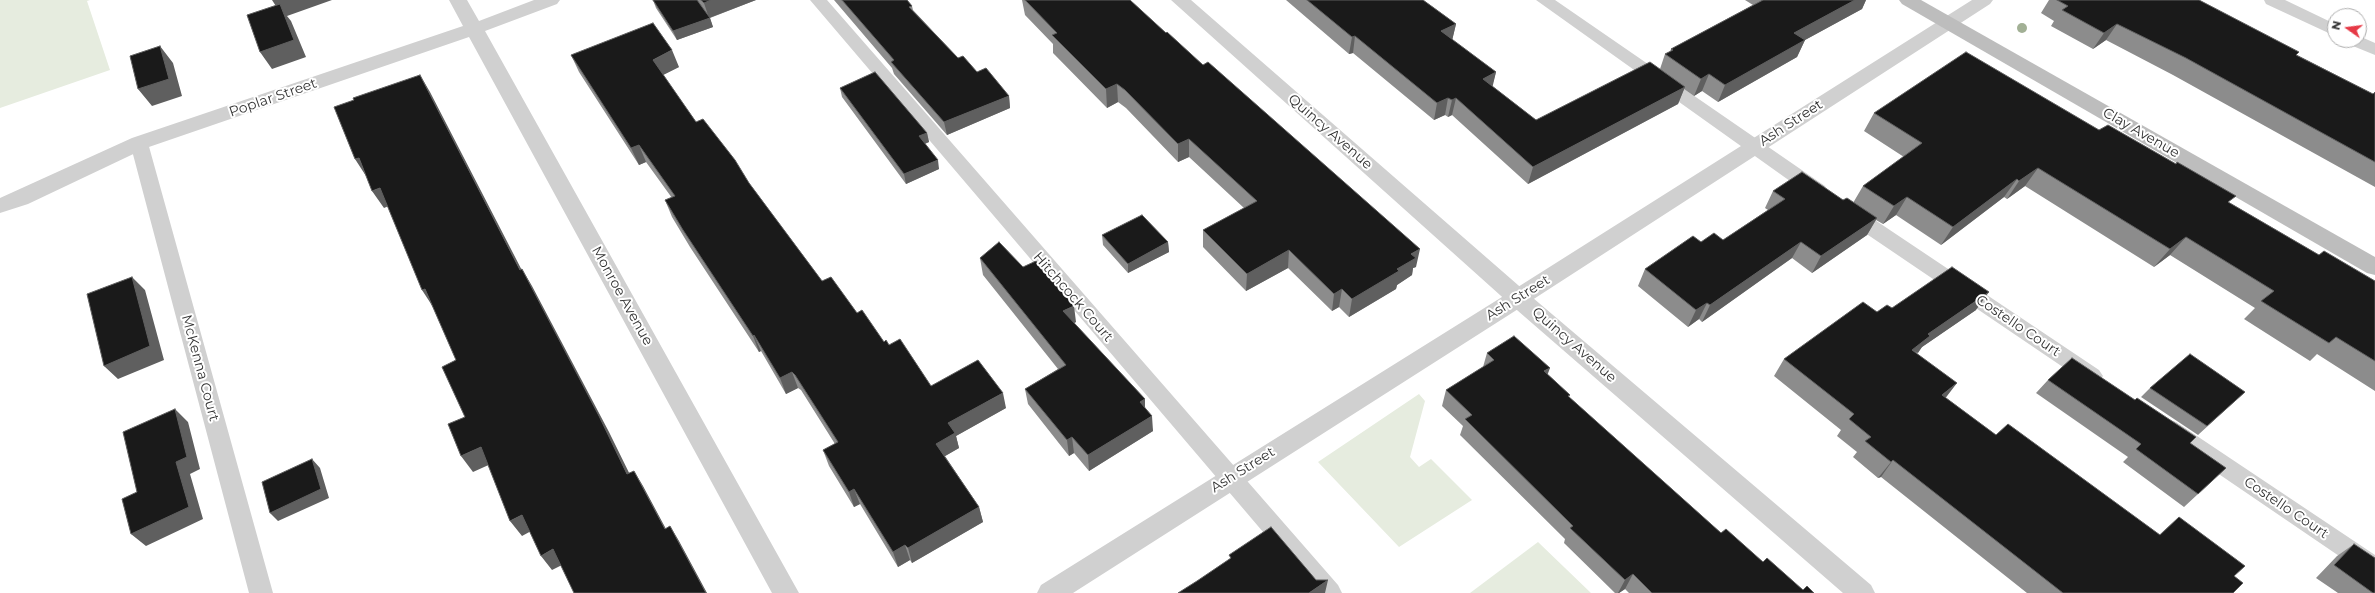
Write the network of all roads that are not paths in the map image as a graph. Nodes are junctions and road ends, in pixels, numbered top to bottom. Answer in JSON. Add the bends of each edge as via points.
{"nodes":[{"id":1,"x":458,"y":0,"type":"edge"},
{"id":2,"x":551,"y":0,"type":"edge"},
{"id":3,"x":818,"y":0,"type":"edge"},
{"id":4,"x":1180,"y":0,"type":"edge"},
{"id":5,"x":1544,"y":0,"type":"edge"},
{"id":6,"x":1908,"y":0,"type":"edge"},
{"id":7,"x":1984,"y":0,"type":"edge"},
{"id":8,"x":2272,"y":0,"type":"edge"},
{"id":9,"x":1946,"y":22,"type":"junction"},
{"id":10,"x":2327,"y":27,"type":"edge"},
{"id":11,"x":474,"y":29,"type":"junction"},
{"id":12,"x":139,"y":143,"type":"junction"},
{"id":13,"x":1754,"y":148,"type":"junction"},
{"id":14,"x":0,"y":206,"type":"edge"},
{"id":15,"x":2375,"y":267,"type":"edge"},
{"id":16,"x":1518,"y":298,"type":"junction"},
{"id":17,"x":2104,"y":384,"type":"edge"},
{"id":18,"x":2150,"y":416,"type":"edge"},
{"id":19,"x":1229,"y":478,"type":"junction"},
{"id":20,"x":2375,"y":568,"type":"edge"},
{"id":21,"x":261,"y":593,"type":"edge"},
{"id":22,"x":786,"y":593,"type":"edge"},
{"id":23,"x":1050,"y":593,"type":"edge"},
{"id":24,"x":1330,"y":593,"type":"edge"},
{"id":25,"x":1862,"y":593,"type":"edge"}],
"edges":[{"from":1,"to":11,"type":"street","name":"Monroe Avenue"},
{"from":2,"to":11,"type":"street","name":"Poplar Street"},
{"from":3,"to":19,"type":"lane","name":"Hitchcock Court"},
{"from":4,"to":16,"type":"street","name":"Quincy Avenue"},
{"from":5,"to":13,"type":"lane","name":"Costello Court"},
{"from":6,"to":9,"type":"main road","name":"Clay Avenue"},
{"from":7,"to":9,"type":"street","name":"Ash Street"},
{"from":8,"to":10,"type":"lane"},
{"from":9,"to":13,"type":"street","name":"Ash Street"},
{"from":9,"to":15,"type":"main road","name":"Clay Avenue"},
{"from":11,"to":12,"type":"street","name":"Poplar Street"},
{"from":11,"to":22,"type":"street","name":"Monroe Avenue"},
{"from":12,"to":14,"type":"street","name":"Poplar Street","via":[[21,199]]},
{"from":12,"to":21,"type":"lane","name":"McKenna Court"},
{"from":13,"to":16,"type":"street","name":"Ash Street"},
{"from":13,"to":17,"type":"lane","name":"Costello Court"},
{"from":16,"to":19,"type":"street","name":"Ash Street"},
{"from":16,"to":25,"type":"street","name":"Quincy Avenue"},
{"from":18,"to":20,"type":"lane","name":"Costello Court"},
{"from":19,"to":23,"type":"street","name":"Ash Street"},
{"from":19,"to":24,"type":"lane","name":"Hitchcock Court"}]}
